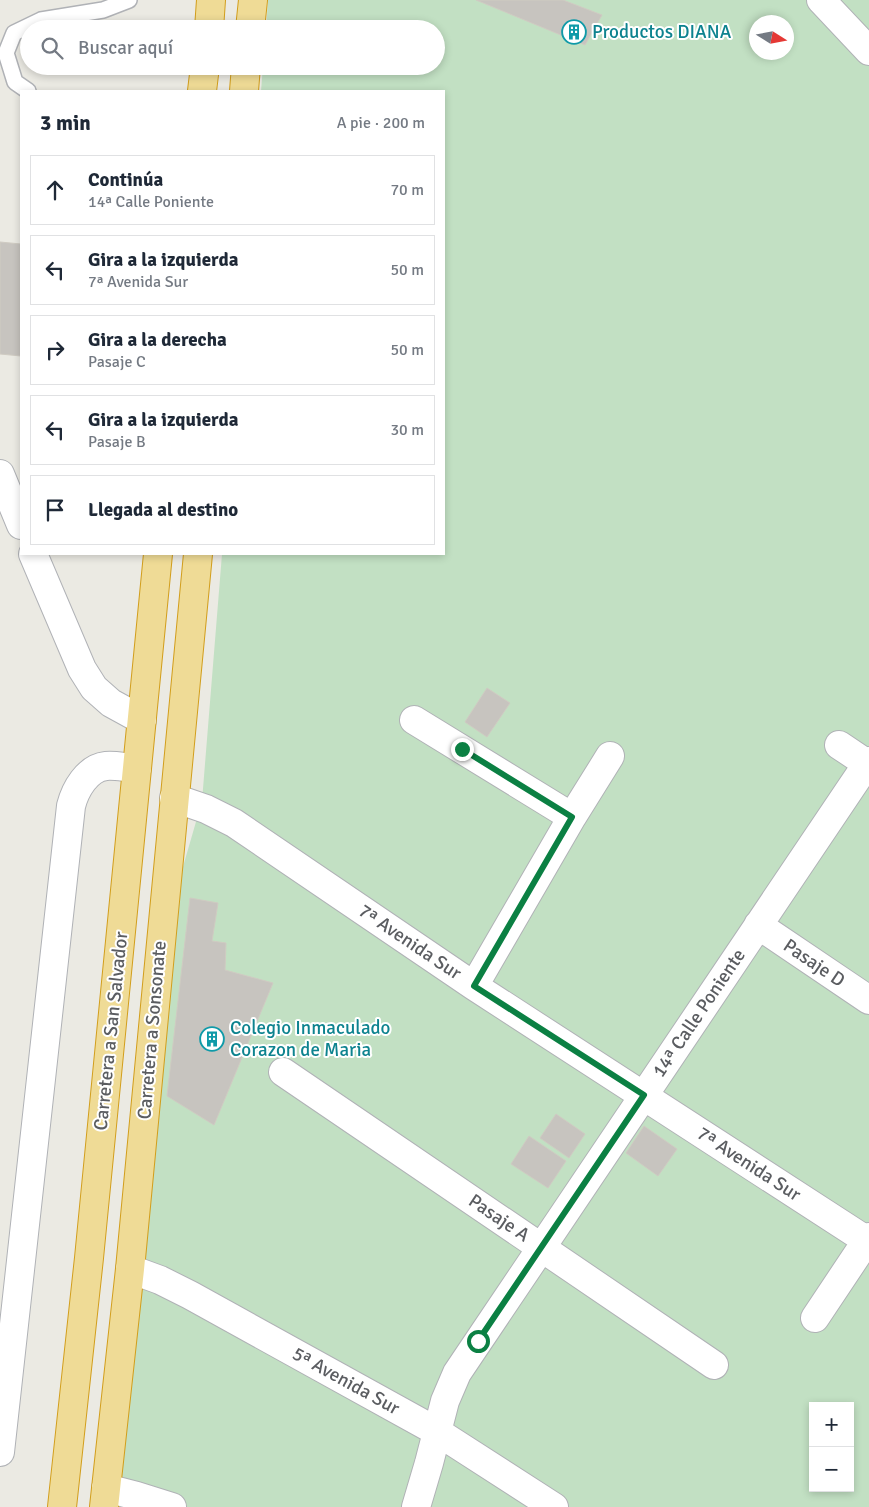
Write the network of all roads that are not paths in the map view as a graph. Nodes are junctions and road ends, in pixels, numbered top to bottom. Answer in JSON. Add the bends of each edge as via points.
{"nodes":[{"id":1,"x":129,"y":0,"type":"edge"},
{"id":2,"x":212,"y":0,"type":"edge"},
{"id":3,"x":253,"y":0,"type":"edge"},
{"id":4,"x":821,"y":0,"type":"edge"},
{"id":5,"x":41,"y":20,"type":"edge"},
{"id":6,"x":210,"y":20,"type":"edge"},
{"id":7,"x":251,"y":20,"type":"edge"},
{"id":8,"x":20,"y":30,"type":"edge"},
{"id":9,"x":869,"y":51,"type":"edge"},
{"id":10,"x":204,"y":75,"type":"edge"},
{"id":11,"x":245,"y":75,"type":"edge"},
{"id":12,"x":27,"y":90,"type":"edge"},
{"id":13,"x":202,"y":90,"type":"edge"},
{"id":14,"x":244,"y":90,"type":"edge"},
{"id":15,"x":0,"y":474,"type":"edge"},
{"id":16,"x":20,"y":523,"type":"edge"},
{"id":17,"x":33,"y":555,"type":"edge"},
{"id":18,"x":158,"y":555,"type":"edge"},
{"id":19,"x":198,"y":555,"type":"edge"},
{"id":20,"x":142,"y":720,"type":"junction"},
{"id":21,"x":414,"y":720,"type":"dead end"},
{"id":22,"x":839,"y":745,"type":"dead end"},
{"id":23,"x":610,"y":756,"type":"dead end"},
{"id":24,"x":868,"y":763,"type":"edge"},
{"id":25,"x":137,"y":768,"type":"junction"},
{"id":26,"x":174,"y":798,"type":"junction"},
{"id":27,"x":572,"y":817,"type":"junction"},
{"id":28,"x":758,"y":925,"type":"junction"},
{"id":29,"x":474,"y":986,"type":"junction"},
{"id":30,"x":869,"y":1000,"type":"edge"},
{"id":31,"x":283,"y":1072,"type":"dead end"},
{"id":32,"x":644,"y":1095,"type":"junction"},
{"id":33,"x":868,"y":1240,"type":"edge"},
{"id":34,"x":541,"y":1247,"type":"junction"},
{"id":35,"x":130,"y":1269,"type":"junction"},
{"id":36,"x":815,"y":1318,"type":"dead end"},
{"id":37,"x":6,"y":1343,"type":"edge"},
{"id":38,"x":714,"y":1365,"type":"dead end"},
{"id":39,"x":436,"y":1431,"type":"junction"},
{"id":40,"x":0,"y":1452,"type":"edge"},
{"id":41,"x":105,"y":1498,"type":"edge"},
{"id":42,"x":62,"y":1507,"type":"edge"},
{"id":43,"x":172,"y":1507,"type":"edge"},
{"id":44,"x":416,"y":1507,"type":"edge"},
{"id":45,"x":554,"y":1507,"type":"edge"}],
"edges":[{"from":1,"to":5,"type":"lane","via":[[103,10]]},
{"from":2,"to":6,"type":"highway"},
{"from":3,"to":7,"type":"highway"},
{"from":4,"to":9,"type":"street"},
{"from":8,"to":12,"type":"lane","via":[[14,33],[6,53],[15,82]]},
{"from":10,"to":13,"type":"highway"},
{"from":11,"to":14,"type":"highway"},
{"from":15,"to":16,"type":"street"},
{"from":17,"to":20,"type":"street","via":[[82,669],[94,688],[111,703]]},
{"from":18,"to":20,"type":"highway","name":"Carretera a San Salvador"},
{"from":19,"to":26,"type":"highway","name":"Carretera a Sonsonate"},
{"from":20,"to":25,"type":"highway","name":"Carretera a San Salvador"},
{"from":21,"to":27,"type":"street"},
{"from":22,"to":24,"type":"street"},
{"from":23,"to":27,"type":"street"},
{"from":24,"to":28,"type":"street","name":"14ª Calle Poniente"},
{"from":25,"to":37,"type":"street","via":[[100,768],[75,791],[71,806]]},
{"from":25,"to":42,"type":"highway","name":"Carretera a San Salvador"},
{"from":26,"to":29,"type":"street","name":"7ª Avenida Sur","via":[[234,823]]},
{"from":26,"to":35,"type":"highway","name":"Carretera a Sonsonate"},
{"from":27,"to":29,"type":"street"},
{"from":28,"to":30,"type":"street","name":"Pasaje D"},
{"from":28,"to":32,"type":"street","name":"14ª Calle Poniente"},
{"from":29,"to":32,"type":"street","name":"7ª Avenida Sur"},
{"from":31,"to":34,"type":"street","name":"Pasaje A"},
{"from":32,"to":33,"type":"street","name":"7ª Avenida Sur"},
{"from":32,"to":34,"type":"street","name":"14ª Calle Poniente"},
{"from":33,"to":36,"type":"street"},
{"from":34,"to":38,"type":"street","name":"Pasaje A"},
{"from":34,"to":39,"type":"street","name":"14ª Calle Poniente","via":[[457,1372]]},
{"from":35,"to":39,"type":"street","name":"5ª Avenida Sur","via":[[190,1295]]},
{"from":35,"to":41,"type":"highway","name":"Carretera a Sonsonate"},
{"from":37,"to":40,"type":"street"},
{"from":39,"to":44,"type":"street","name":"14ª Calle Poniente"},
{"from":39,"to":45,"type":"street","name":"5ª Avenida Sur"},
{"from":41,"to":43,"type":"street","via":[[137,1496]]}]}
